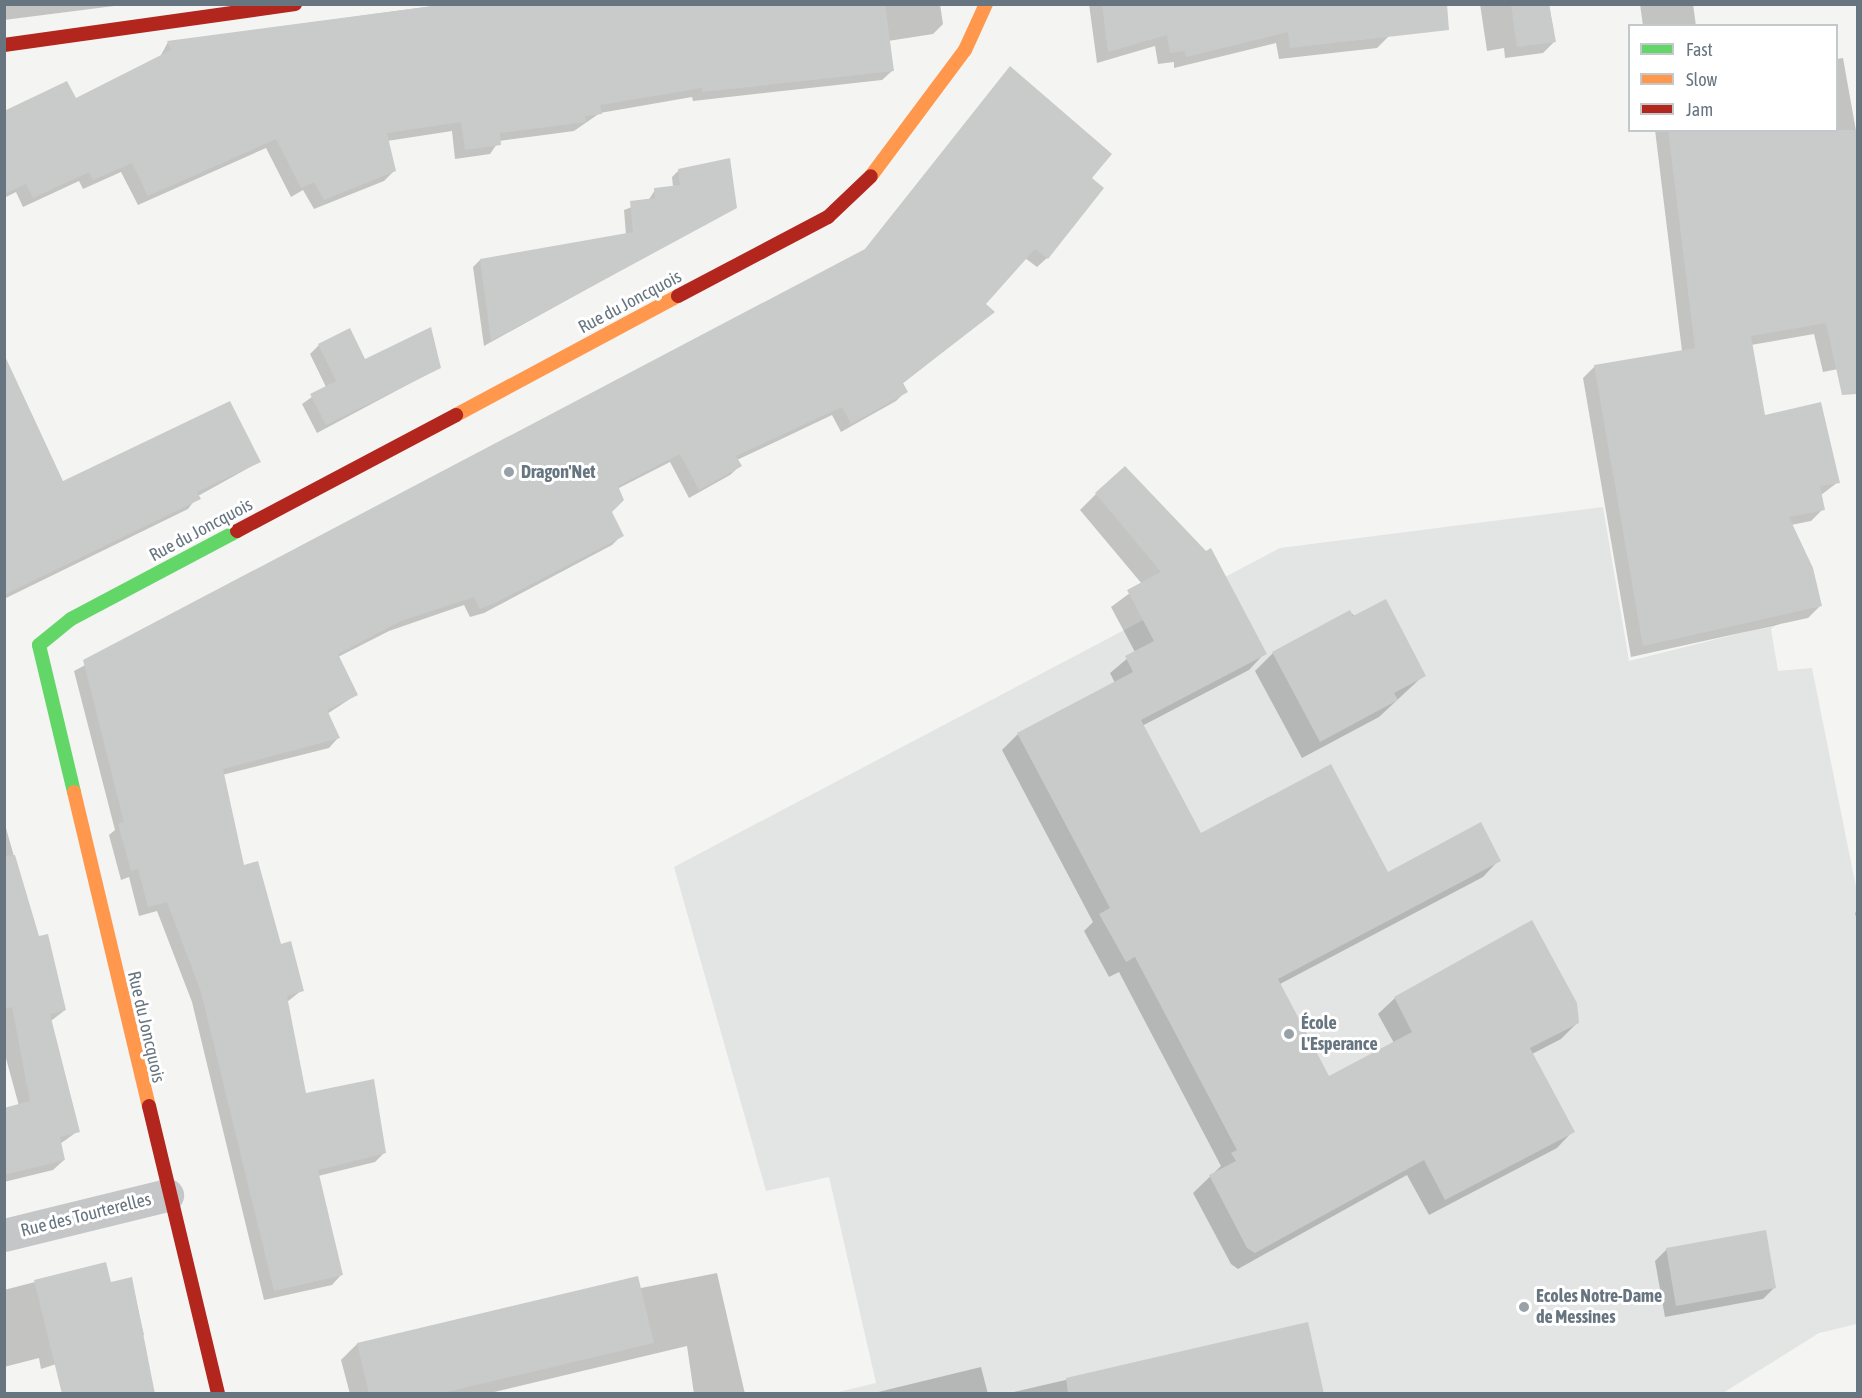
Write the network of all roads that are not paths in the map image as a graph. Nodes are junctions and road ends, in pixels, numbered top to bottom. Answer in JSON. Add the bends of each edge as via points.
{"nodes":[{"id":1,"x":295,"y":4,"type":"edge"},
{"id":2,"x":986,"y":4,"type":"edge"},
{"id":3,"x":4,"y":45,"type":"edge"},
{"id":4,"x":167,"y":1195,"type":"junction"},
{"id":5,"x":4,"y":1235,"type":"edge"},
{"id":6,"x":218,"y":1394,"type":"edge"}],
"edges":[{"from":1,"to":3,"type":"street"},
{"from":2,"to":4,"type":"street","name":"Rue du Joncquois","via":[[965,51],[862,188],[828,217],[71,619],[39,645]]},
{"from":4,"to":5,"type":"street","name":"Rue des Tourterelles"},
{"from":4,"to":6,"type":"street","name":"Rue du Joncquois"}]}
